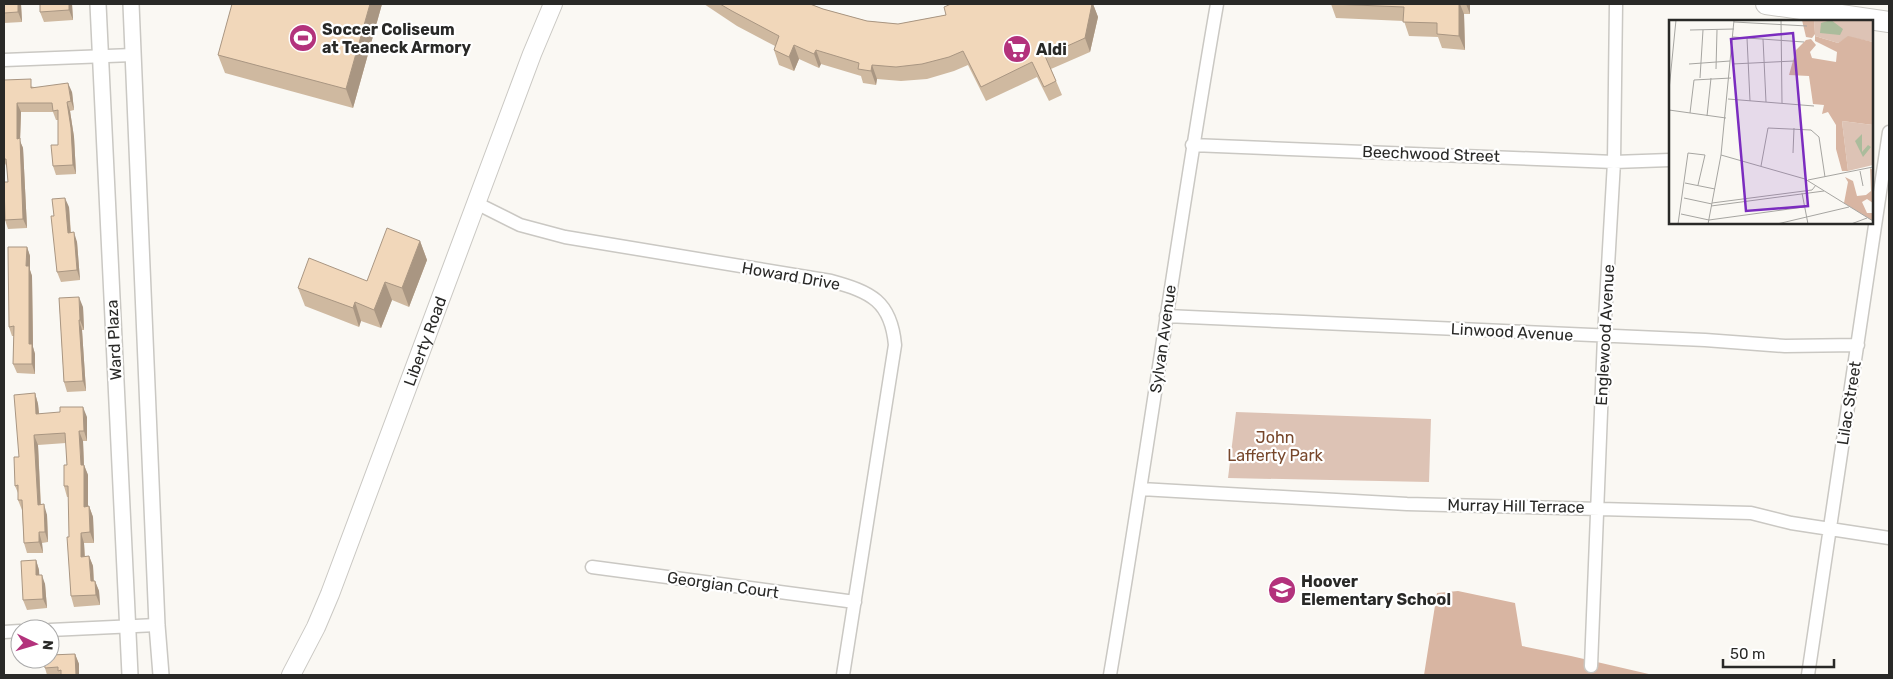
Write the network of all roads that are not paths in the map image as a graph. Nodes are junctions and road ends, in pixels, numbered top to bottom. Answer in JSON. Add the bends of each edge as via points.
{"nodes":[{"id":1,"x":98,"y":4,"type":"edge"},
{"id":2,"x":131,"y":4,"type":"edge"},
{"id":3,"x":553,"y":4,"type":"edge"},
{"id":4,"x":1217,"y":4,"type":"edge"},
{"id":5,"x":1616,"y":4,"type":"edge"},
{"id":6,"x":1766,"y":4,"type":"edge"},
{"id":7,"x":1889,"y":22,"type":"edge"},
{"id":8,"x":133,"y":55,"type":"junction"},
{"id":9,"x":100,"y":56,"type":"junction"},
{"id":10,"x":4,"y":60,"type":"edge"},
{"id":11,"x":1889,"y":132,"type":"edge"},
{"id":12,"x":1192,"y":145,"type":"junction"},
{"id":13,"x":1669,"y":160,"type":"edge"},
{"id":14,"x":1614,"y":162,"type":"junction"},
{"id":15,"x":1877,"y":171,"type":"edge"},
{"id":16,"x":476,"y":203,"type":"junction"},
{"id":17,"x":1873,"y":208,"type":"edge"},
{"id":18,"x":1871,"y":224,"type":"edge"},
{"id":19,"x":1166,"y":316,"type":"junction"},
{"id":20,"x":1604,"y":336,"type":"junction"},
{"id":21,"x":1858,"y":345,"type":"junction"},
{"id":22,"x":1141,"y":489,"type":"junction"},
{"id":23,"x":1597,"y":508,"type":"junction"},
{"id":24,"x":1831,"y":528,"type":"junction"},
{"id":25,"x":1889,"y":538,"type":"edge"},
{"id":26,"x":592,"y":567,"type":"dead end"},
{"id":27,"x":854,"y":602,"type":"junction"},
{"id":28,"x":157,"y":625,"type":"junction"},
{"id":29,"x":128,"y":627,"type":"junction"},
{"id":30,"x":60,"y":630,"type":"edge"},
{"id":31,"x":1590,"y":666,"type":"dead end"},
{"id":32,"x":130,"y":675,"type":"edge"},
{"id":33,"x":161,"y":675,"type":"edge"},
{"id":34,"x":290,"y":675,"type":"edge"},
{"id":35,"x":843,"y":675,"type":"edge"},
{"id":36,"x":1110,"y":675,"type":"edge"},
{"id":37,"x":1808,"y":675,"type":"edge"}],
"edges":[{"from":1,"to":9,"type":"street","name":"Ward Plaza"},
{"from":2,"to":8,"type":"street","name":"Ward Plaza"},
{"from":3,"to":16,"type":"main road","name":"Liberty Road"},
{"from":4,"to":12,"type":"street","name":"Sylvan Avenue"},
{"from":5,"to":14,"type":"street","name":"Englewood Avenue"},
{"from":6,"to":7,"type":"main road"},
{"from":8,"to":9,"type":"street"},
{"from":8,"to":28,"type":"street","name":"Ward Plaza"},
{"from":9,"to":10,"type":"street"},
{"from":9,"to":29,"type":"street","name":"Ward Plaza"},
{"from":11,"to":15,"type":"street","name":"Lilac Street"},
{"from":12,"to":14,"type":"street","name":"Beechwood Street"},
{"from":12,"to":19,"type":"street","name":"Sylvan Avenue"},
{"from":13,"to":14,"type":"street","name":"Beechwood Street"},
{"from":14,"to":20,"type":"street","name":"Englewood Avenue"},
{"from":15,"to":17,"type":"street","name":"Lilac Street"},
{"from":16,"to":27,"type":"street","name":"Howard Drive","via":[[520,226],[565,238],[831,282],[855,288],[878,302],[888,313],[895,345]]},
{"from":16,"to":34,"type":"main road","name":"Liberty Road","via":[[330,594]]},
{"from":18,"to":21,"type":"street","name":"Lilac Street"},
{"from":19,"to":20,"type":"street","name":"Linwood Avenue"},
{"from":19,"to":22,"type":"street","name":"Sylvan Avenue"},
{"from":20,"to":21,"type":"street","name":"Linwood Avenue","via":[[1786,346]]},
{"from":20,"to":23,"type":"street","name":"Englewood Avenue"},
{"from":21,"to":24,"type":"street","name":"Lilac Street"},
{"from":22,"to":23,"type":"street","name":"Murray Hill Terrace","via":[[1407,504]]},
{"from":22,"to":36,"type":"street","name":"Sylvan Avenue"},
{"from":23,"to":24,"type":"street","name":"Murray Hill Terrace","via":[[1751,512],[1791,523]]},
{"from":23,"to":31,"type":"street","name":"Englewood Avenue"},
{"from":24,"to":25,"type":"street","name":"Murray Hill Terrace"},
{"from":24,"to":37,"type":"street","name":"Lilac Street"},
{"from":26,"to":27,"type":"street","name":"Georgian Court"},
{"from":27,"to":35,"type":"street","name":"Howard Drive"},
{"from":28,"to":29,"type":"street"},
{"from":28,"to":33,"type":"street","name":"Ward Plaza"},
{"from":29,"to":30,"type":"street"},
{"from":29,"to":32,"type":"street","name":"Ward Plaza"}]}
